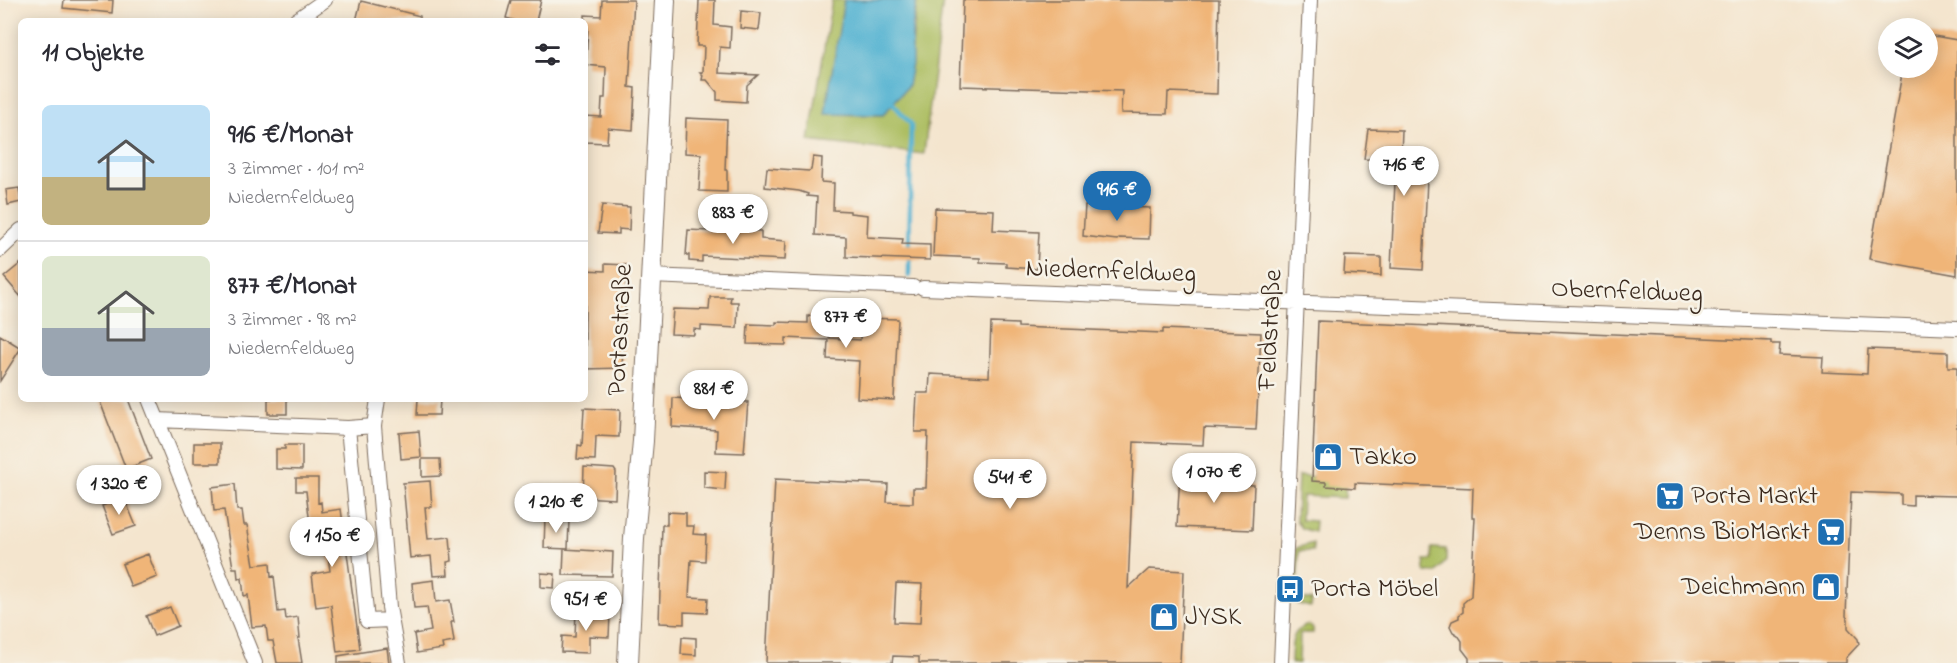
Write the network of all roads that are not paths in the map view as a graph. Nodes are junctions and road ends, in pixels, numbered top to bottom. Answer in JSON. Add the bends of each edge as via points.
{"nodes":[{"id":1,"x":325,"y":0,"type":"edge"},
{"id":2,"x":665,"y":0,"type":"edge"},
{"id":3,"x":1310,"y":0,"type":"edge"},
{"id":4,"x":299,"y":18,"type":"edge"},
{"id":5,"x":18,"y":233,"type":"edge"},
{"id":6,"x":0,"y":250,"type":"edge"},
{"id":7,"x":650,"y":276,"type":"junction"},
{"id":8,"x":1296,"y":303,"type":"junction"},
{"id":9,"x":1957,"y":328,"type":"edge"},
{"id":10,"x":149,"y":402,"type":"edge"},
{"id":11,"x":378,"y":402,"type":"edge"},
{"id":12,"x":157,"y":420,"type":"junction"},
{"id":13,"x":374,"y":426,"type":"junction"},
{"id":14,"x":348,"y":428,"type":"junction"},
{"id":15,"x":391,"y":621,"type":"junction"},
{"id":16,"x":255,"y":663,"type":"edge"},
{"id":17,"x":399,"y":663,"type":"edge"},
{"id":18,"x":628,"y":663,"type":"edge"},
{"id":19,"x":1281,"y":663,"type":"edge"}],
"edges":[{"from":1,"to":4,"type":"street"},
{"from":2,"to":7,"type":"main road","name":"Portastraße"},
{"from":3,"to":8,"type":"street","name":"Feldstraße"},
{"from":5,"to":6,"type":"street"},
{"from":7,"to":8,"type":"street","name":"Niedernfeldweg"},
{"from":7,"to":18,"type":"main road","name":"Portastraße"},
{"from":8,"to":9,"type":"street","name":"Obernfeldweg"},
{"from":8,"to":19,"type":"street","name":"Feldstraße"},
{"from":10,"to":12,"type":"street"},
{"from":11,"to":13,"type":"street"},
{"from":12,"to":14,"type":"street"},
{"from":12,"to":16,"type":"street"},
{"from":13,"to":14,"type":"street"},
{"from":13,"to":15,"type":"street"},
{"from":14,"to":15,"type":"street","via":[[367,621]]},
{"from":15,"to":17,"type":"street"}]}
